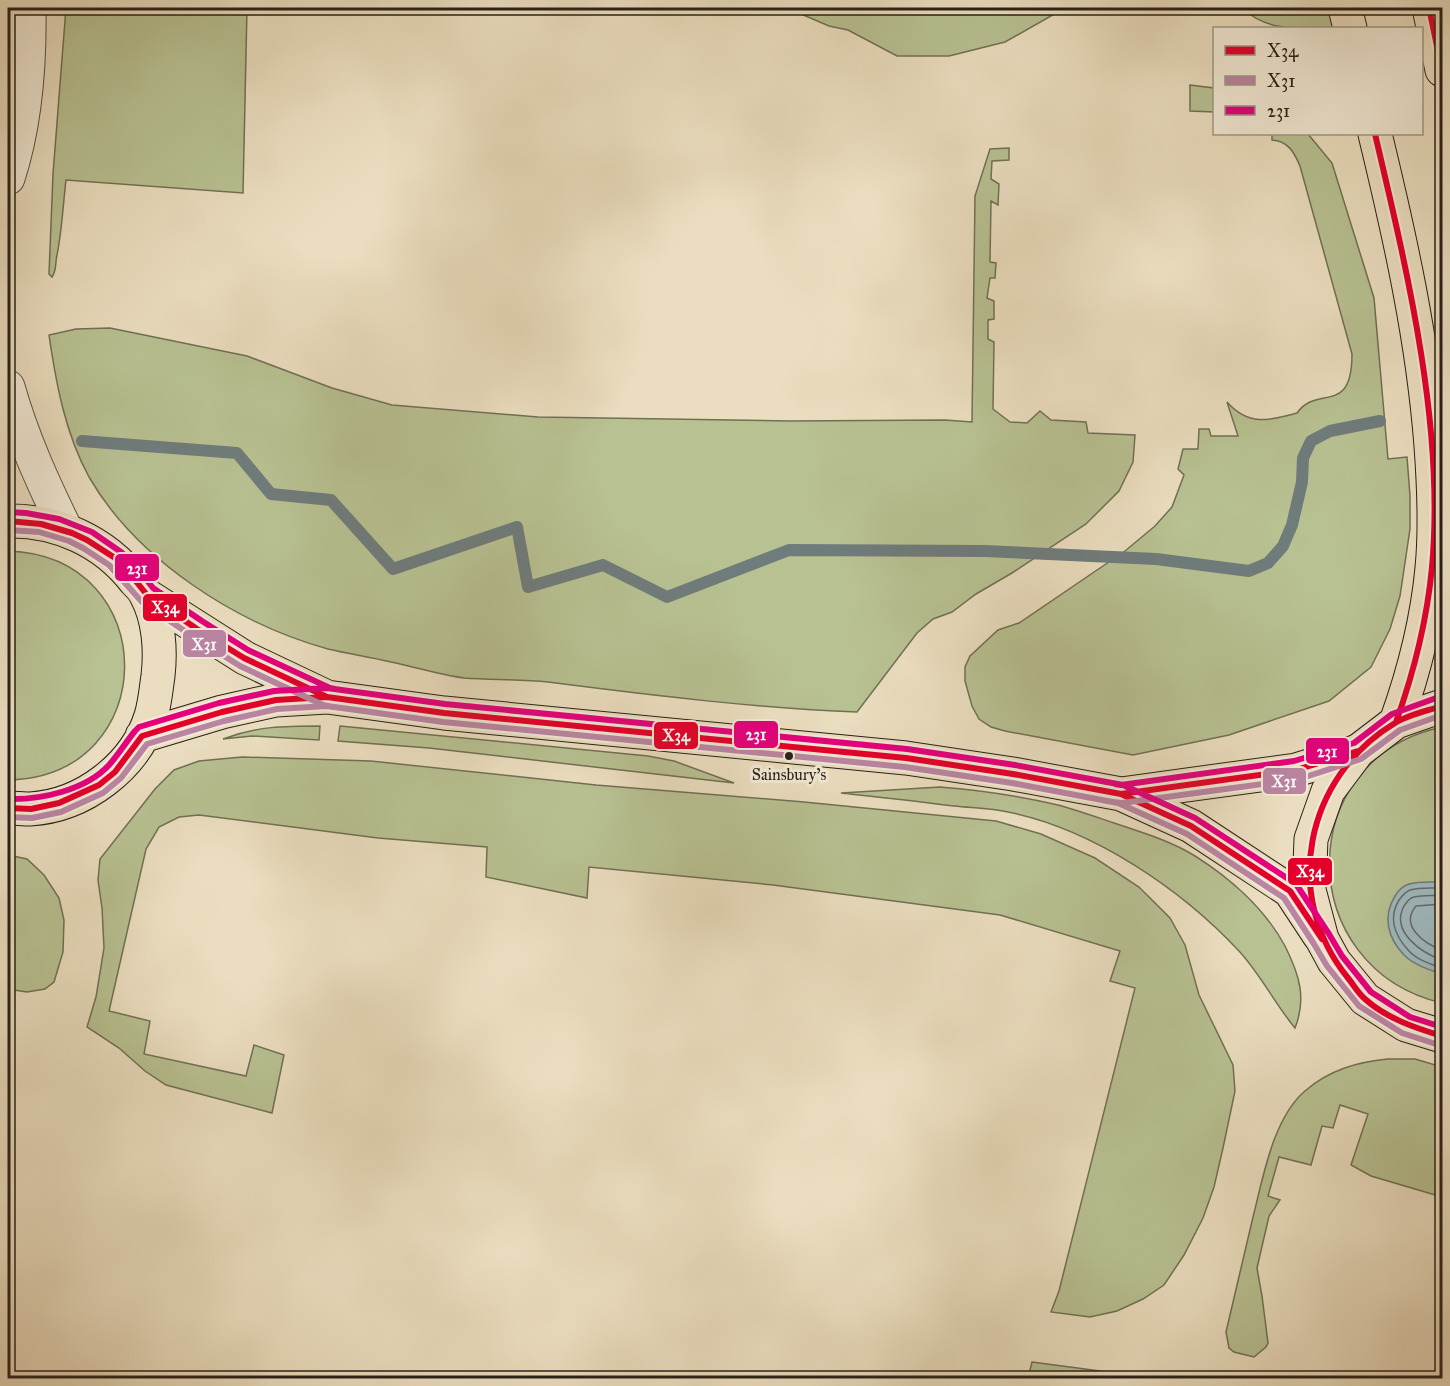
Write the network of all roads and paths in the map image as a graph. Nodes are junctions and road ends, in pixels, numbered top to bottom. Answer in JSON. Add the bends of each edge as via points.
{"nodes":[{"id":1,"x":29,"y":8,"type":"edge"},
{"id":2,"x":1345,"y":8,"type":"edge"},
{"id":3,"x":1429,"y":8,"type":"edge"},
{"id":4,"x":1350,"y":27,"type":"edge"},
{"id":5,"x":1443,"y":70,"type":"edge"},
{"id":6,"x":1375,"y":135,"type":"edge"},
{"id":7,"x":8,"y":178,"type":"edge"},
{"id":8,"x":8,"y":387,"type":"edge"},
{"id":9,"x":8,"y":520,"type":"edge"},
{"id":10,"x":66,"y":530,"type":"junction"},
{"id":11,"x":146,"y":595,"type":"junction"},
{"id":12,"x":327,"y":697,"type":"junction"},
{"id":13,"x":1443,"y":706,"type":"edge"},
{"id":14,"x":1396,"y":722,"type":"junction"},
{"id":15,"x":142,"y":736,"type":"junction"},
{"id":16,"x":1358,"y":751,"type":"junction"},
{"id":17,"x":1121,"y":794,"type":"junction"},
{"id":18,"x":8,"y":808,"type":"edge"},
{"id":19,"x":1322,"y":939,"type":"junction"},
{"id":20,"x":1443,"y":1036,"type":"edge"}],
"edges":[{"from":1,"to":7,"type":"street","via":[[25,102]]},
{"from":2,"to":4,"type":"main road"},
{"from":3,"to":5,"type":"main road"},
{"from":6,"to":14,"type":"main road","via":[[1411,294],[1428,402],[1435,508],[1425,619],[1414,670]]},
{"from":8,"to":10,"type":"street","via":[[17,422]]},
{"from":9,"to":10,"type":"main road","via":[[27,520]]},
{"from":10,"to":11,"type":"main road","via":[[108,553]]},
{"from":11,"to":12,"type":"main road","via":[[245,658]]},
{"from":11,"to":15,"type":"main road","via":[[160,651],[155,696]]},
{"from":12,"to":15,"type":"main road","via":[[276,700]]},
{"from":12,"to":17,"type":"main road","via":[[444,713],[906,758]]},
{"from":13,"to":14,"type":"main road"},
{"from":14,"to":16,"type":"main road"},
{"from":15,"to":18,"type":"main road","via":[[115,772],[99,785],[59,803],[31,809]]},
{"from":16,"to":17,"type":"main road","via":[[1296,770]]},
{"from":16,"to":19,"type":"main road","via":[[1328,791],[1311,839],[1309,890]]},
{"from":17,"to":19,"type":"main road","via":[[1191,826],[1290,891]]},
{"from":19,"to":20,"type":"main road","via":[[1334,961],[1365,999],[1407,1025]]}]}
